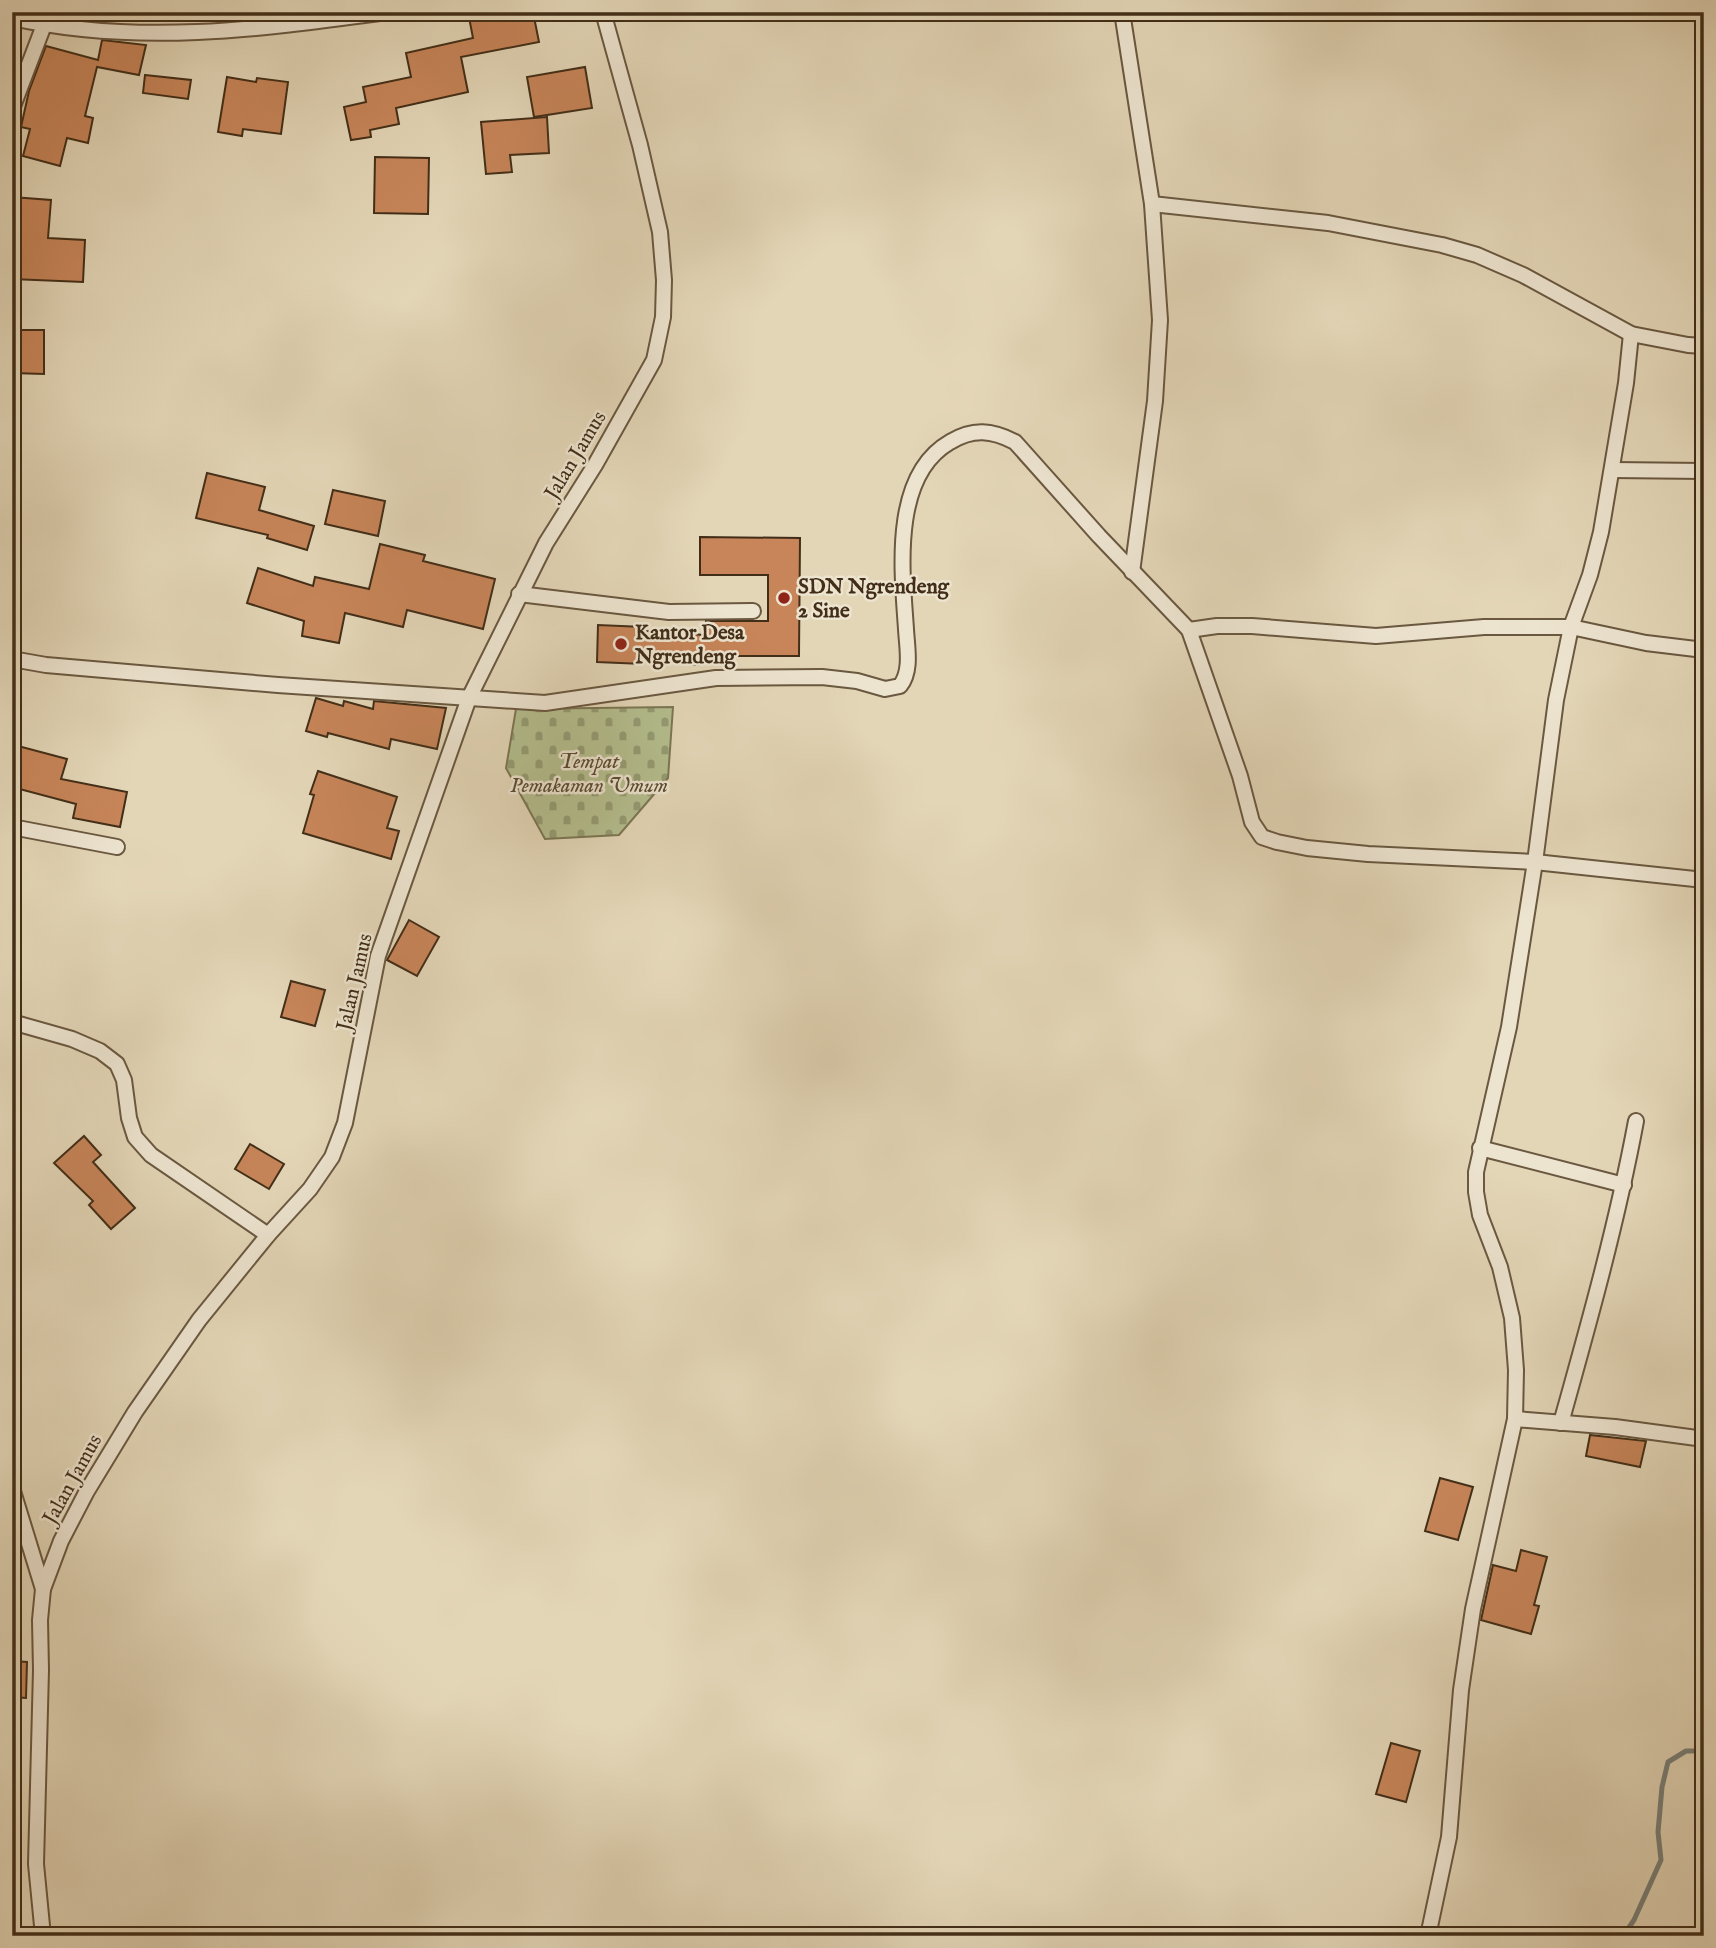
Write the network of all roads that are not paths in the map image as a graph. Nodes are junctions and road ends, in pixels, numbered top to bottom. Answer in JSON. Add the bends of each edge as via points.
{"nodes":[{"id":1,"x":388,"y":12,"type":"edge"},
{"id":2,"x":603,"y":12,"type":"edge"},
{"id":3,"x":1122,"y":12,"type":"edge"},
{"id":4,"x":12,"y":18,"type":"edge"},
{"id":5,"x":44,"y":25,"type":"junction"},
{"id":6,"x":12,"y":109,"type":"edge"},
{"id":7,"x":1152,"y":204,"type":"junction"},
{"id":8,"x":1630,"y":334,"type":"junction"},
{"id":9,"x":1704,"y":345,"type":"edge"},
{"id":10,"x":1612,"y":470,"type":"junction"},
{"id":11,"x":1704,"y":471,"type":"edge"},
{"id":12,"x":1132,"y":572,"type":"junction"},
{"id":13,"x":519,"y":594,"type":"junction"},
{"id":14,"x":753,"y":611,"type":"dead end"},
{"id":15,"x":1571,"y":628,"type":"junction"},
{"id":16,"x":1189,"y":630,"type":"junction"},
{"id":17,"x":1704,"y":650,"type":"edge"},
{"id":18,"x":12,"y":659,"type":"edge"},
{"id":19,"x":469,"y":698,"type":"junction"},
{"id":20,"x":12,"y":827,"type":"edge"},
{"id":21,"x":117,"y":847,"type":"dead end"},
{"id":22,"x":1535,"y":862,"type":"junction"},
{"id":23,"x":1704,"y":880,"type":"edge"},
{"id":24,"x":12,"y":1022,"type":"edge"},
{"id":25,"x":1636,"y":1121,"type":"dead end"},
{"id":26,"x":1480,"y":1148,"type":"junction"},
{"id":27,"x":1624,"y":1185,"type":"junction"},
{"id":28,"x":268,"y":1235,"type":"junction"},
{"id":29,"x":1515,"y":1419,"type":"junction"},
{"id":30,"x":1561,"y":1423,"type":"junction"},
{"id":31,"x":1704,"y":1440,"type":"edge"},
{"id":32,"x":12,"y":1488,"type":"edge"},
{"id":33,"x":43,"y":1589,"type":"junction"},
{"id":34,"x":43,"y":1936,"type":"edge"},
{"id":35,"x":1428,"y":1936,"type":"edge"}],
"edges":[{"from":1,"to":5,"type":"street","via":[[258,30],[147,35]]},
{"from":2,"to":13,"type":"street","name":"Jalan Jamus","via":[[660,232],[663,317],[654,360],[638,392]]},
{"from":3,"to":7,"type":"street"},
{"from":4,"to":5,"type":"street"},
{"from":5,"to":6,"type":"street"},
{"from":7,"to":8,"type":"street","via":[[1328,223],[1442,245],[1523,275]]},
{"from":7,"to":12,"type":"street","via":[[1159,362]]},
{"from":8,"to":9,"type":"street"},
{"from":8,"to":10,"type":"street"},
{"from":10,"to":11,"type":"street"},
{"from":10,"to":15,"type":"street","via":[[1590,575]]},
{"from":12,"to":16,"type":"street"},
{"from":12,"to":19,"type":"street","via":[[1015,442],[997,433],[976,431],[944,445],[924,465],[904,516],[908,658],[906,678],[900,686],[885,689],[822,677],[761,676],[716,678],[545,703]]},
{"from":13,"to":14,"type":"street","via":[[669,612]]},
{"from":13,"to":19,"type":"street","name":"Jalan Jamus"},
{"from":15,"to":16,"type":"street","via":[[1484,627],[1376,636],[1252,626]]},
{"from":15,"to":17,"type":"street"},
{"from":15,"to":22,"type":"street","via":[[1556,700]]},
{"from":16,"to":22,"type":"street","via":[[1252,822],[1262,836],[1307,848],[1368,854]]},
{"from":18,"to":19,"type":"street"},
{"from":19,"to":28,"type":"street","name":"Jalan Jamus","via":[[378,956],[345,1123],[332,1157]]},
{"from":20,"to":21,"type":"street"},
{"from":22,"to":23,"type":"street"},
{"from":22,"to":26,"type":"street","via":[[1510,1027]]},
{"from":24,"to":28,"type":"street","via":[[72,1039],[117,1063],[135,1137],[151,1155]]},
{"from":25,"to":27,"type":"street"},
{"from":26,"to":27,"type":"street"},
{"from":26,"to":29,"type":"street","via":[[1476,1172],[1480,1215],[1500,1267],[1512,1318]]},
{"from":27,"to":30,"type":"street"},
{"from":28,"to":33,"type":"street","name":"Jalan Jamus","via":[[135,1412],[61,1541]]},
{"from":29,"to":30,"type":"street"},
{"from":29,"to":35,"type":"street","via":[[1473,1609],[1449,1837]]},
{"from":30,"to":31,"type":"street"},
{"from":32,"to":33,"type":"street"},
{"from":33,"to":34,"type":"street","name":"Jalan Jamus","via":[[36,1864]]}]}
